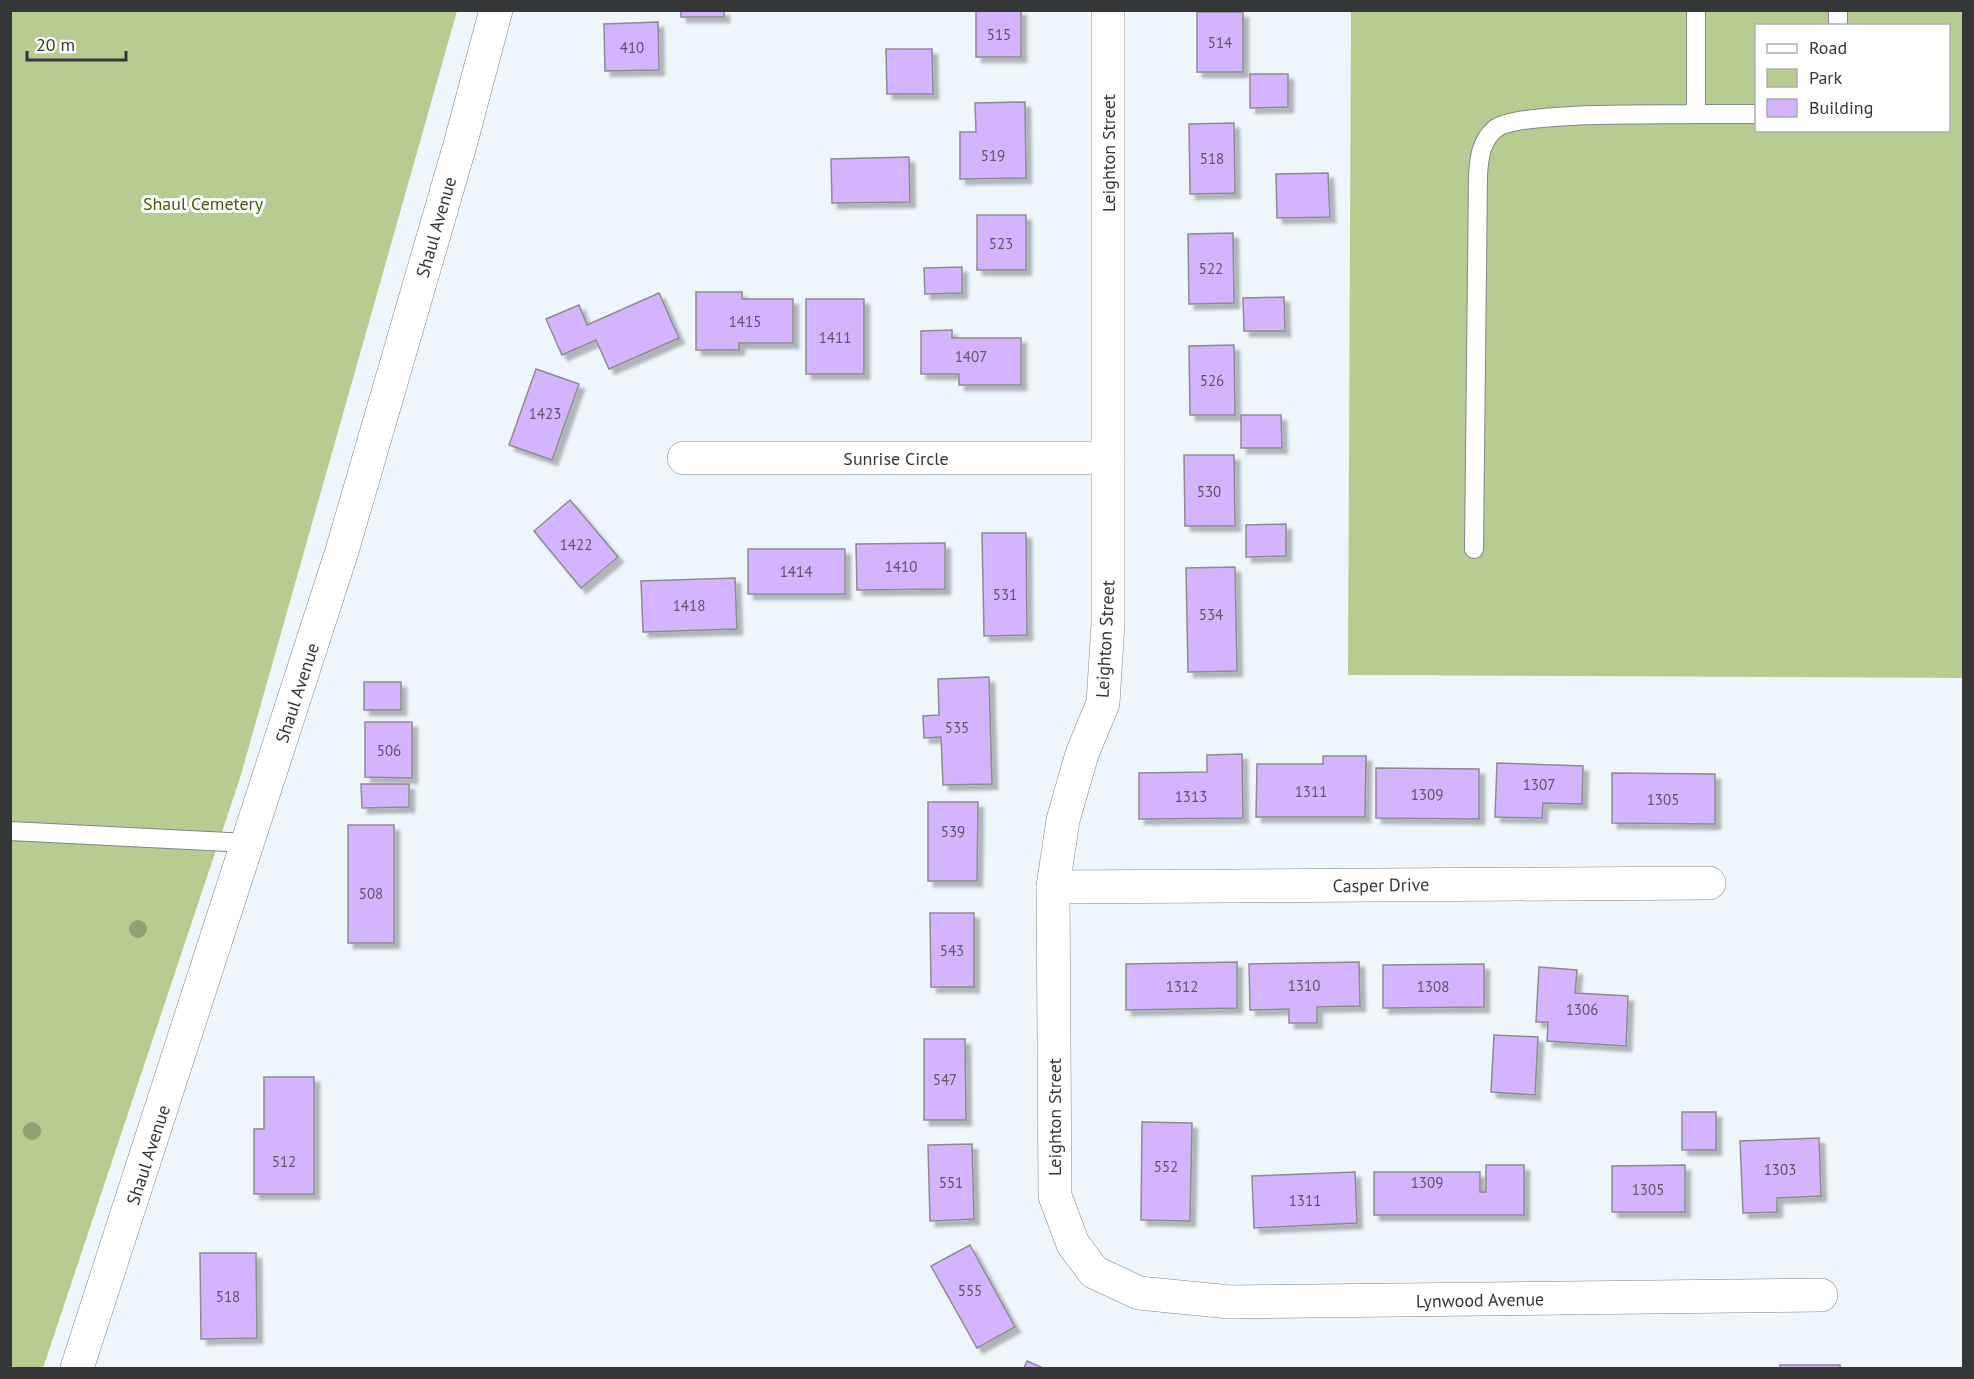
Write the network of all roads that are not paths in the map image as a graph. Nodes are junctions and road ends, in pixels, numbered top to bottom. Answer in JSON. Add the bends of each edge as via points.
{"nodes":[{"id":1,"x":496,"y":10,"type":"edge"},
{"id":2,"x":1108,"y":10,"type":"edge"},
{"id":3,"x":1696,"y":10,"type":"edge"},
{"id":4,"x":1696,"y":114,"type":"junction"},
{"id":5,"x":1755,"y":114,"type":"edge"},
{"id":6,"x":684,"y":458,"type":"dead end"},
{"id":7,"x":1108,"y":458,"type":"junction"},
{"id":8,"x":1474,"y":549,"type":"dead end"},
{"id":9,"x":10,"y":831,"type":"edge"},
{"id":10,"x":248,"y":843,"type":"junction"},
{"id":11,"x":1709,"y":883,"type":"dead end"},
{"id":12,"x":1053,"y":887,"type":"junction"},
{"id":13,"x":1138,"y":1293,"type":"joint"},
{"id":14,"x":1821,"y":1294,"type":"dead end"},
{"id":15,"x":77,"y":1368,"type":"edge"}],
"edges":[{"from":1,"to":10,"type":"street","name":"Shaul Avenue","via":[[342,551]]},
{"from":2,"to":7,"type":"street","name":"Leighton Street"},
{"from":3,"to":4,"type":"lane"},
{"from":4,"to":5,"type":"lane"},
{"from":4,"to":8,"type":"lane","via":[[1526,119],[1496,128],[1480,150]]},
{"from":6,"to":7,"type":"street","name":"Sunrise Circle"},
{"from":7,"to":12,"type":"street","name":"Leighton Street","via":[[1108,624],[1103,703],[1082,754],[1063,820]]},
{"from":9,"to":10,"type":"lane"},
{"from":10,"to":15,"type":"street","name":"Shaul Avenue"},
{"from":11,"to":12,"type":"street","name":"Casper Drive"},
{"from":12,"to":13,"type":"street","name":"Leighton Street","via":[[1055,1196],[1073,1244],[1094,1272]]},
{"from":13,"to":14,"type":"street","name":"Lynwood Avenue","via":[[1230,1302],[1308,1303]]}]}
